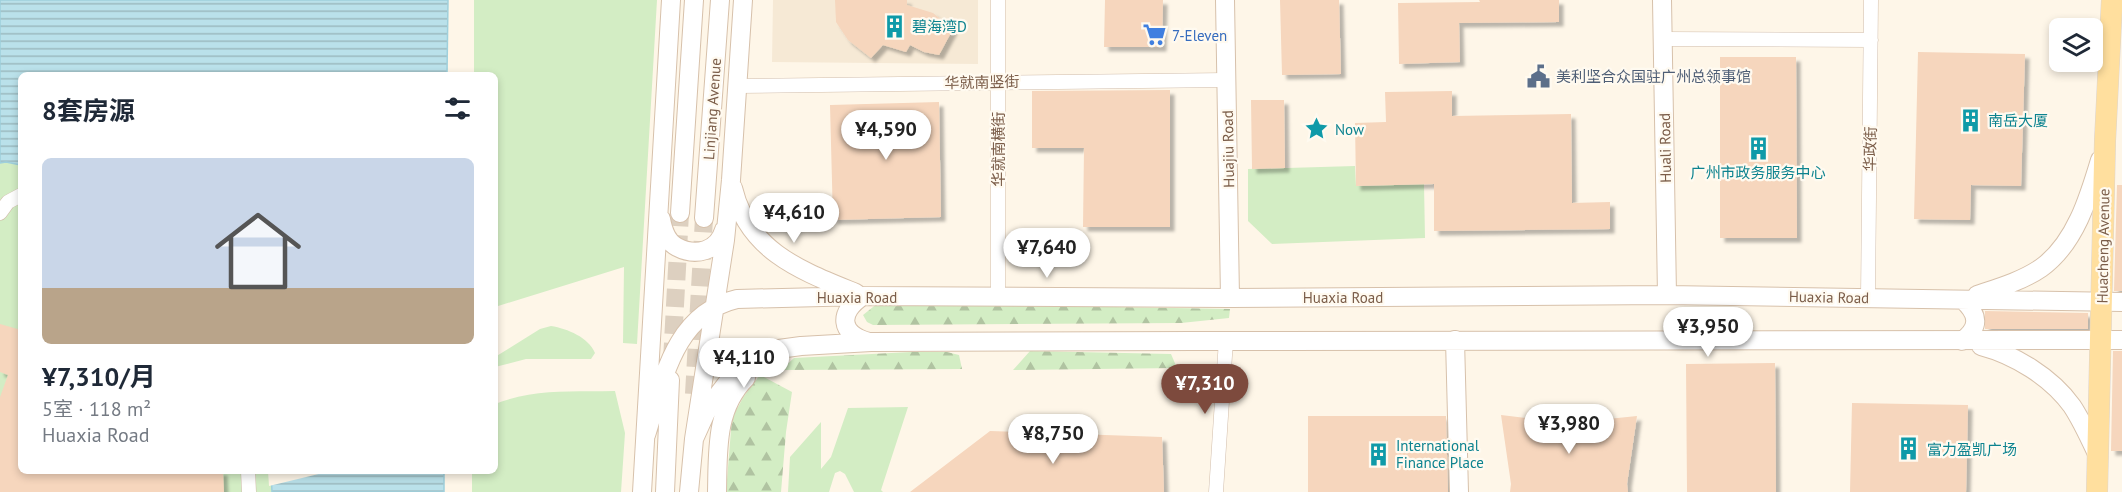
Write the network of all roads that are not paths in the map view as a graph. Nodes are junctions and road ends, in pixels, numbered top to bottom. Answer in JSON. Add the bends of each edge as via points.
{"nodes":[{"id":1,"x":671,"y":0,"type":"edge"},
{"id":2,"x":694,"y":0,"type":"edge"},
{"id":3,"x":720,"y":0,"type":"edge"},
{"id":4,"x":743,"y":0,"type":"edge"},
{"id":5,"x":998,"y":0,"type":"edge"},
{"id":6,"x":1225,"y":0,"type":"edge"},
{"id":7,"x":1662,"y":0,"type":"edge"},
{"id":8,"x":1871,"y":0,"type":"edge"},
{"id":9,"x":2112,"y":0,"type":"edge"},
{"id":10,"x":1663,"y":39,"type":"junction"},
{"id":11,"x":1871,"y":40,"type":"junction"},
{"id":12,"x":1226,"y":80,"type":"junction"},
{"id":13,"x":998,"y":82,"type":"junction"},
{"id":14,"x":737,"y":86,"type":"junction"},
{"id":15,"x":2105,"y":141,"type":"junction"},
{"id":16,"x":731,"y":180,"type":"junction"},
{"id":17,"x":18,"y":197,"type":"edge"},
{"id":18,"x":659,"y":208,"type":"junction"},
{"id":19,"x":0,"y":213,"type":"edge"},
{"id":20,"x":680,"y":213,"type":"tunnel mouth"},
{"id":21,"x":704,"y":218,"type":"tunnel mouth"},
{"id":22,"x":727,"y":219,"type":"junction"},
{"id":23,"x":1667,"y":295,"type":"junction"},
{"id":24,"x":863,"y":296,"type":"junction"},
{"id":25,"x":998,"y":297,"type":"junction"},
{"id":26,"x":1868,"y":297,"type":"junction"},
{"id":27,"x":1230,"y":298,"type":"junction"},
{"id":28,"x":1963,"y":300,"type":"junction"},
{"id":29,"x":2112,"y":302,"type":"edge"},
{"id":30,"x":715,"y":306,"type":"junction"},
{"id":31,"x":681,"y":338,"type":"junction"},
{"id":32,"x":2101,"y":339,"type":"junction"},
{"id":33,"x":1226,"y":340,"type":"junction"},
{"id":34,"x":1455,"y":340,"type":"junction"},
{"id":35,"x":2122,"y":340,"type":"edge"},
{"id":36,"x":1962,"y":341,"type":"junction"},
{"id":37,"x":871,"y":342,"type":"junction"},
{"id":38,"x":801,"y":346,"type":"junction"},
{"id":39,"x":650,"y":353,"type":"junction"},
{"id":40,"x":659,"y":395,"type":"junction"},
{"id":41,"x":646,"y":435,"type":"junction"},
{"id":42,"x":668,"y":435,"type":"junction"},
{"id":43,"x":694,"y":439,"type":"junction"},
{"id":44,"x":2099,"y":459,"type":"junction"},
{"id":45,"x":248,"y":474,"type":"edge"},
{"id":46,"x":249,"y":492,"type":"edge"},
{"id":47,"x":642,"y":492,"type":"edge"},
{"id":48,"x":665,"y":492,"type":"edge"},
{"id":49,"x":689,"y":492,"type":"edge"},
{"id":50,"x":717,"y":492,"type":"edge"},
{"id":51,"x":1216,"y":492,"type":"edge"},
{"id":52,"x":1459,"y":492,"type":"edge"},
{"id":53,"x":2087,"y":492,"type":"edge"},
{"id":54,"x":2097,"y":492,"type":"edge"}],
"edges":[{"from":1,"to":18,"type":"main road"},
{"from":2,"to":20,"type":"main road","name":"Linjiang Avenue"},
{"from":3,"to":21,"type":"main road","name":"Linjiang Avenue"},
{"from":4,"to":14,"type":"main road"},
{"from":5,"to":13,"type":"street","name":"华就南横街"},
{"from":6,"to":12,"type":"main road","name":"Huajiu Road"},
{"from":7,"to":10,"type":"main road","name":"Huali Road"},
{"from":8,"to":11,"type":"street","name":"华政街"},
{"from":9,"to":15,"type":"main road","name":"Huacheng Avenue"},
{"from":10,"to":11,"type":"street"},
{"from":10,"to":23,"type":"main road","name":"Huali Road"},
{"from":11,"to":26,"type":"street","name":"华政街"},
{"from":12,"to":13,"type":"street","name":"华就南竖街"},
{"from":12,"to":27,"type":"main road","name":"Huajiu Road"},
{"from":13,"to":14,"type":"street","name":"华就南竖街"},
{"from":13,"to":25,"type":"street","name":"华就南横街"},
{"from":14,"to":16,"type":"main road"},
{"from":15,"to":28,"type":"main road","via":[[2080,220],[2058,252],[2041,268]]},
{"from":15,"to":29,"type":"main road","name":"Huacheng Avenue"},
{"from":16,"to":22,"type":"main road"},
{"from":16,"to":24,"type":"main road","via":[[736,203],[770,251],[802,271]]},
{"from":17,"to":19,"type":"street"},
{"from":18,"to":22,"type":"main road","via":[[668,239],[676,247],[700,253],[718,242]]},
{"from":18,"to":39,"type":"main road"},
{"from":22,"to":30,"type":"main road"},
{"from":23,"to":26,"type":"main road","name":"Huaxia Road"},
{"from":23,"to":27,"type":"main road","name":"Huaxia Road"},
{"from":24,"to":25,"type":"main road","name":"Huaxia Road"},
{"from":24,"to":30,"type":"main road","name":"Huaxia Road","via":[[737,299]]},
{"from":24,"to":37,"type":"main road","via":[[852,303],[845,317],[851,334]]},
{"from":25,"to":27,"type":"main road","name":"Huaxia Road"},
{"from":26,"to":28,"type":"main road","name":"Huaxia Road"},
{"from":28,"to":29,"type":"main road","name":"Huaxia Road"},
{"from":28,"to":36,"type":"main road","via":[[1972,308],[1975,322]]},
{"from":29,"to":32,"type":"main road","name":"Huacheng Avenue"},
{"from":30,"to":31,"type":"main road","name":"Huaxia Road"},
{"from":30,"to":43,"type":"main road"},
{"from":31,"to":40,"type":"main road","name":"Huaxia Road"},
{"from":31,"to":42,"type":"main road","via":[[671,370]]},
{"from":32,"to":35,"type":"main road"},
{"from":32,"to":36,"type":"main road"},
{"from":32,"to":44,"type":"main road","name":"Huacheng Avenue"},
{"from":33,"to":34,"type":"main road"},
{"from":33,"to":37,"type":"main road"},
{"from":33,"to":51,"type":"street"},
{"from":34,"to":36,"type":"main road"},
{"from":34,"to":52,"type":"main road"},
{"from":36,"to":44,"type":"main road","via":[[2010,356],[2053,385],[2073,407]]},
{"from":37,"to":38,"type":"main road"},
{"from":38,"to":43,"type":"main road","via":[[764,351],[739,367],[708,408]]},
{"from":38,"to":50,"type":"main road","via":[[764,360],[731,396],[721,421]]},
{"from":39,"to":40,"type":"main road"},
{"from":39,"to":41,"type":"main road"},
{"from":40,"to":41,"type":"main road","name":"Huaxia Road"},
{"from":40,"to":42,"type":"main road"},
{"from":41,"to":47,"type":"main road"},
{"from":42,"to":48,"type":"main road"},
{"from":43,"to":49,"type":"main road"},
{"from":44,"to":53,"type":"main road"},
{"from":44,"to":54,"type":"main road","name":"Huacheng Avenue"},
{"from":45,"to":46,"type":"street"}]}
